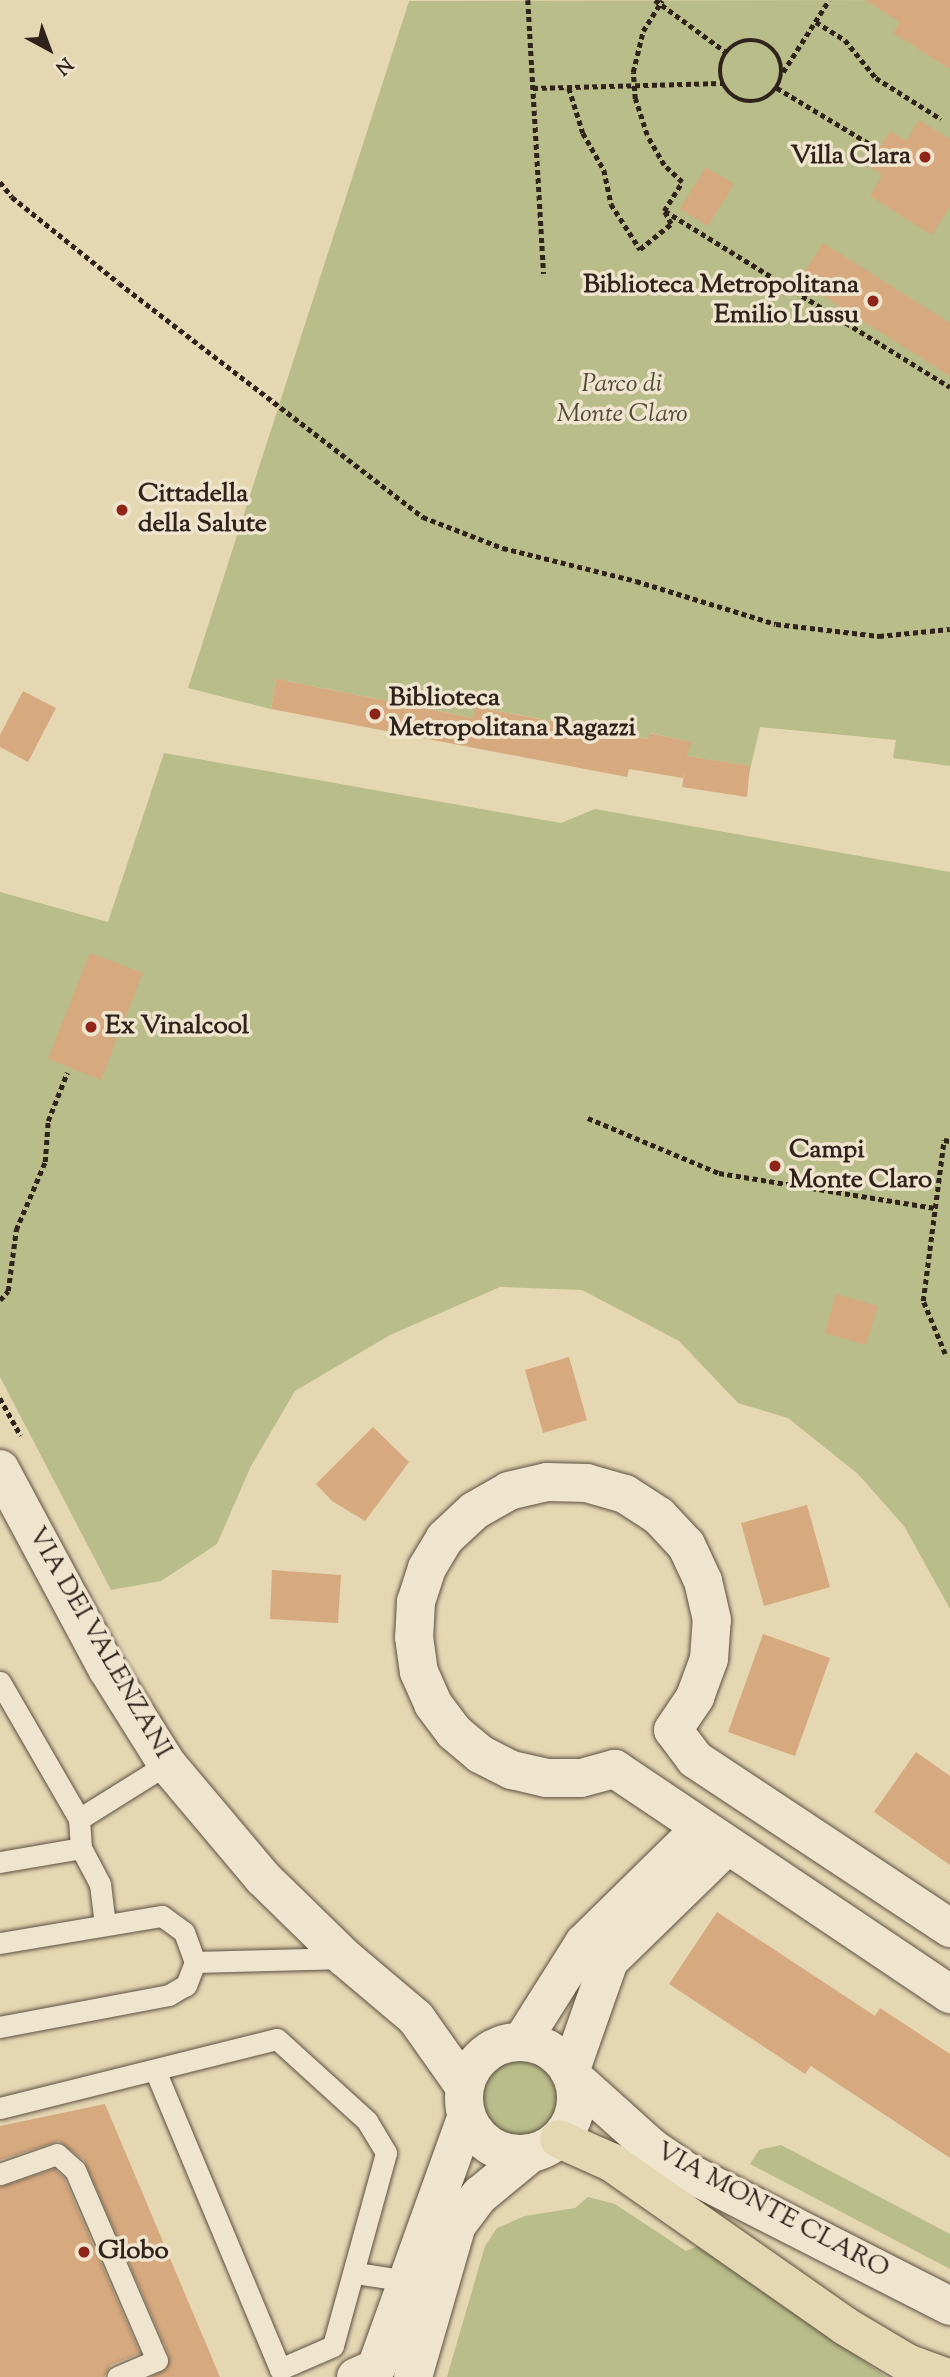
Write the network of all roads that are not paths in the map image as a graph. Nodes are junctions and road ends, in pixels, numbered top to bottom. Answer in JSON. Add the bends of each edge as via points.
{"nodes":[{"id":1,"x":0,"y":1469,"type":"edge"},
{"id":2,"x":0,"y":1682,"type":"edge"},
{"id":3,"x":167,"y":1764,"type":"junction"},
{"id":4,"x":751,"y":1794,"type":"junction"},
{"id":5,"x":79,"y":1819,"type":"junction"},
{"id":6,"x":714,"y":1839,"type":"junction"},
{"id":7,"x":81,"y":1848,"type":"junction"},
{"id":8,"x":0,"y":1862,"type":"edge"},
{"id":9,"x":105,"y":1925,"type":"junction"},
{"id":10,"x":950,"y":1928,"type":"edge"},
{"id":11,"x":0,"y":1943,"type":"edge"},
{"id":12,"x":345,"y":1958,"type":"junction"},
{"id":13,"x":195,"y":1962,"type":"junction"},
{"id":14,"x":950,"y":1994,"type":"edge"},
{"id":15,"x":416,"y":2018,"type":"junction"},
{"id":16,"x":0,"y":2027,"type":"edge"},
{"id":17,"x":516,"y":2041,"type":"junction"},
{"id":18,"x":156,"y":2072,"type":"junction"},
{"id":19,"x":571,"y":2074,"type":"junction"},
{"id":20,"x":465,"y":2102,"type":"junction"},
{"id":21,"x":0,"y":2108,"type":"edge"},
{"id":22,"x":545,"y":2146,"type":"junction"},
{"id":23,"x":0,"y":2174,"type":"edge"},
{"id":24,"x":356,"y":2273,"type":"junction"},
{"id":25,"x":408,"y":2281,"type":"junction"},
{"id":26,"x":950,"y":2306,"type":"edge"},
{"id":27,"x":272,"y":2373,"type":"edge"},
{"id":28,"x":117,"y":2377,"type":"edge"},
{"id":29,"x":356,"y":2377,"type":"edge"},
{"id":30,"x":413,"y":2377,"type":"edge"},
{"id":31,"x":945,"y":2377,"type":"edge"}],
"edges":[{"from":1,"to":3,"type":"street","name":"VIA DEI VALENZANI","via":[[108,1670]]},
{"from":2,"to":5,"type":"lane"},
{"from":3,"to":5,"type":"lane"},
{"from":3,"to":12,"type":"street","name":"VIA DEI VALENZANI","via":[[263,1878]]},
{"from":4,"to":6,"type":"street"},
{"from":4,"to":6,"type":"street","via":[[695,1759],[673,1730],[695,1697],[709,1659],[711,1633],[703,1581],[686,1545],[659,1516],[625,1494],[587,1483],[547,1482],[509,1491],[474,1511],[445,1538],[427,1568],[416,1602],[414,1637],[419,1672],[433,1704],[463,1740],[512,1770],[546,1778],[581,1778],[615,1769]]},
{"from":4,"to":10,"type":"street"},
{"from":5,"to":7,"type":"lane"},
{"from":6,"to":14,"type":"street"},
{"from":6,"to":17,"type":"street","via":[[584,1943]]},
{"from":6,"to":19,"type":"street","via":[[609,1961]]},
{"from":7,"to":8,"type":"lane"},
{"from":7,"to":9,"type":"lane","via":[[100,1884]]},
{"from":9,"to":11,"type":"lane"},
{"from":9,"to":13,"type":"lane","via":[[162,1916],[184,1932]]},
{"from":12,"to":13,"type":"lane"},
{"from":12,"to":15,"type":"street","name":"VIA DEI VALENZANI"},
{"from":13,"to":16,"type":"lane","via":[[186,1985],[169,1996]]},
{"from":15,"to":17,"type":"street","name":"VIA DEI VALENZANI"},
{"from":15,"to":20,"type":"street","name":"VIA DEI VALENZANI"},
{"from":17,"to":19,"type":"street","name":"VIA DEI VALENZANI","via":[[545,2047]]},
{"from":17,"to":20,"type":"street","via":[[479,2058]]},
{"from":18,"to":21,"type":"lane"},
{"from":18,"to":24,"type":"lane","via":[[277,2039],[367,2121],[386,2153]]},
{"from":18,"to":27,"type":"lane"},
{"from":19,"to":22,"type":"street","via":[[575,2111]]},
{"from":19,"to":26,"type":"street","name":"VIA MONTE CLARO","via":[[650,2147],[687,2172]]},
{"from":20,"to":22,"type":"street","name":"VIA DEI VALENZANI","via":[[474,2132],[492,2147],[515,2154]]},
{"from":20,"to":25,"type":"street"},
{"from":22,"to":30,"type":"street","via":[[480,2195],[457,2225]]},
{"from":22,"to":31,"type":"highway","via":[[611,2162],[845,2326],[907,2363]]},
{"from":23,"to":28,"type":"lane","via":[[57,2154],[75,2169],[157,2360]]},
{"from":24,"to":25,"type":"lane"},
{"from":24,"to":27,"type":"lane","via":[[333,2346]]},
{"from":25,"to":29,"type":"street","via":[[376,2368]]}]}
